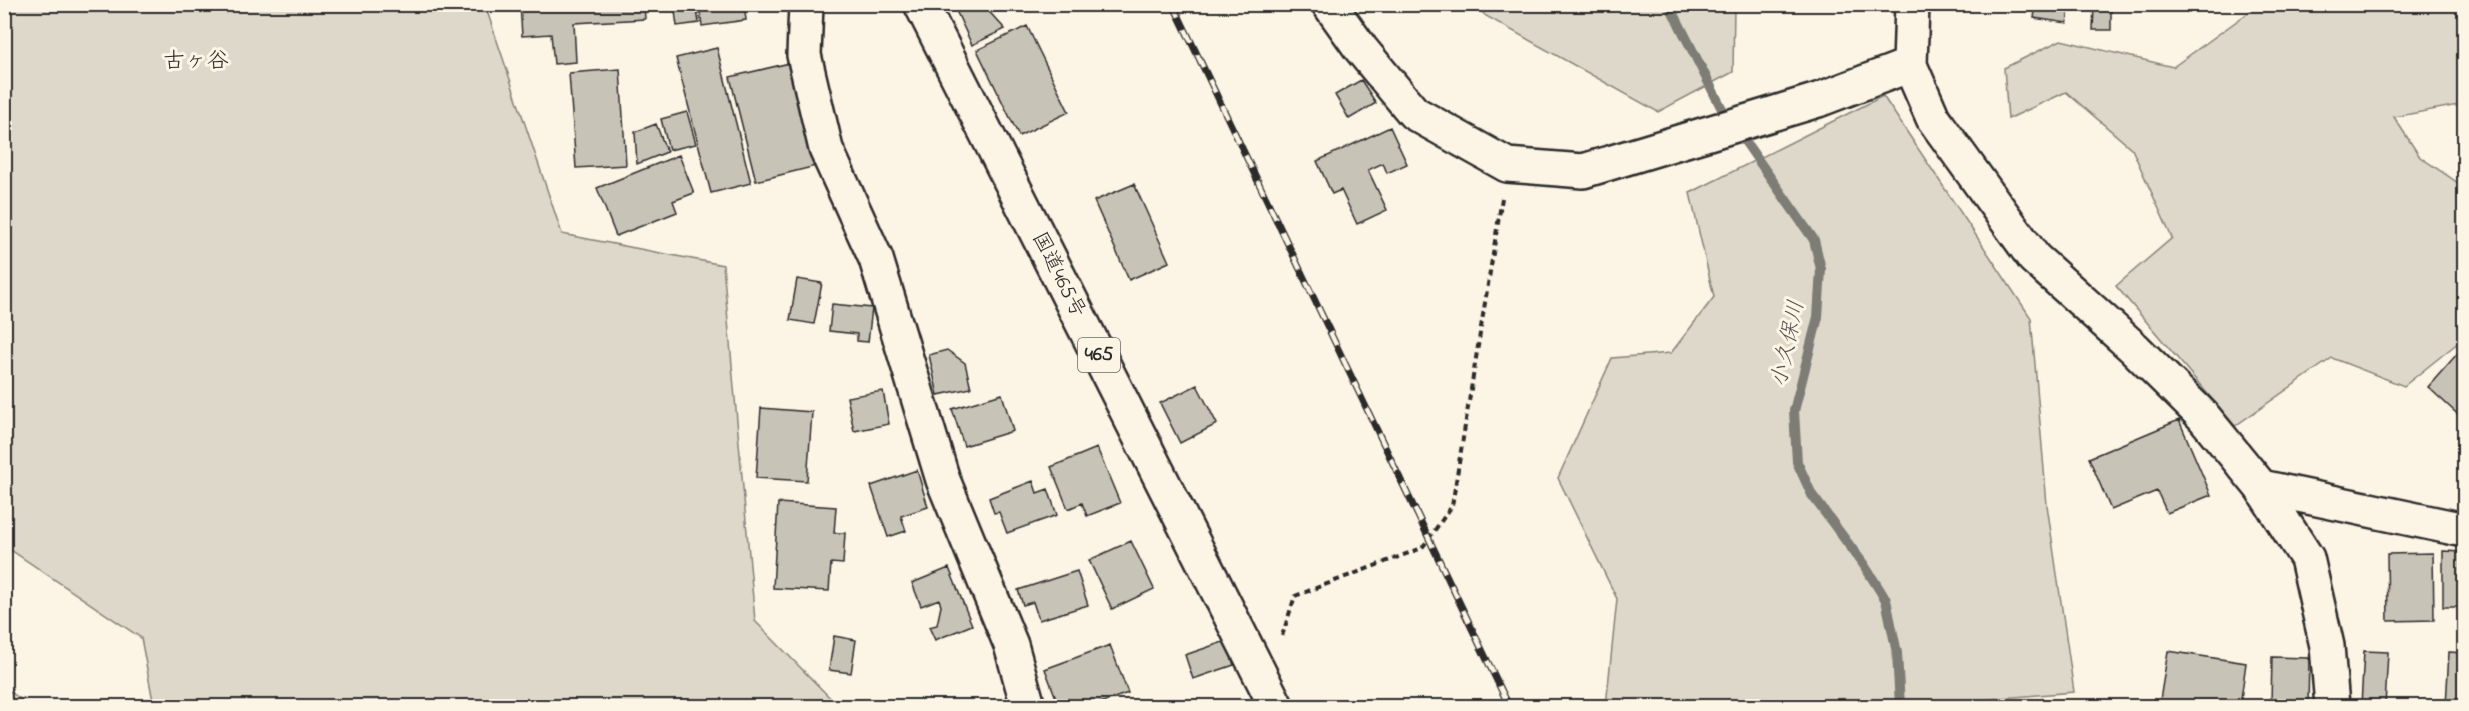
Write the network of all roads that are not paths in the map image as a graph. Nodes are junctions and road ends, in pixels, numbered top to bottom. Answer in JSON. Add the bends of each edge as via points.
{"nodes":[{"id":1,"x":806,"y":4,"type":"edge"},
{"id":2,"x":921,"y":4,"type":"edge"},
{"id":3,"x":1329,"y":4,"type":"edge"},
{"id":4,"x":1912,"y":4,"type":"edge"},
{"id":5,"x":1910,"y":64,"type":"junction"},
{"id":6,"x":2261,"y":487,"type":"junction"},
{"id":7,"x":2464,"y":530,"type":"edge"},
{"id":8,"x":1271,"y":696,"type":"edge"},
{"id":9,"x":1028,"y":706,"type":"edge"},
{"id":10,"x":2332,"y":706,"type":"edge"}],
"edges":[{"from":1,"to":9,"type":"main road","via":[[804,56],[826,149],[876,259],[943,480],[1011,645]]},
{"from":2,"to":8,"type":"main road","name":"国道465号","number":"465"},
{"from":3,"to":5,"type":"main road","via":[[1414,113],[1507,165],[1583,171],[1818,100]]},
{"from":4,"to":5,"type":"main road"},
{"from":5,"to":6,"type":"main road","via":[[1933,118],[2034,258],[2203,416]]},
{"from":6,"to":7,"type":"main road"},
{"from":6,"to":10,"type":"main road","via":[[2307,558],[2327,646]]}]}
